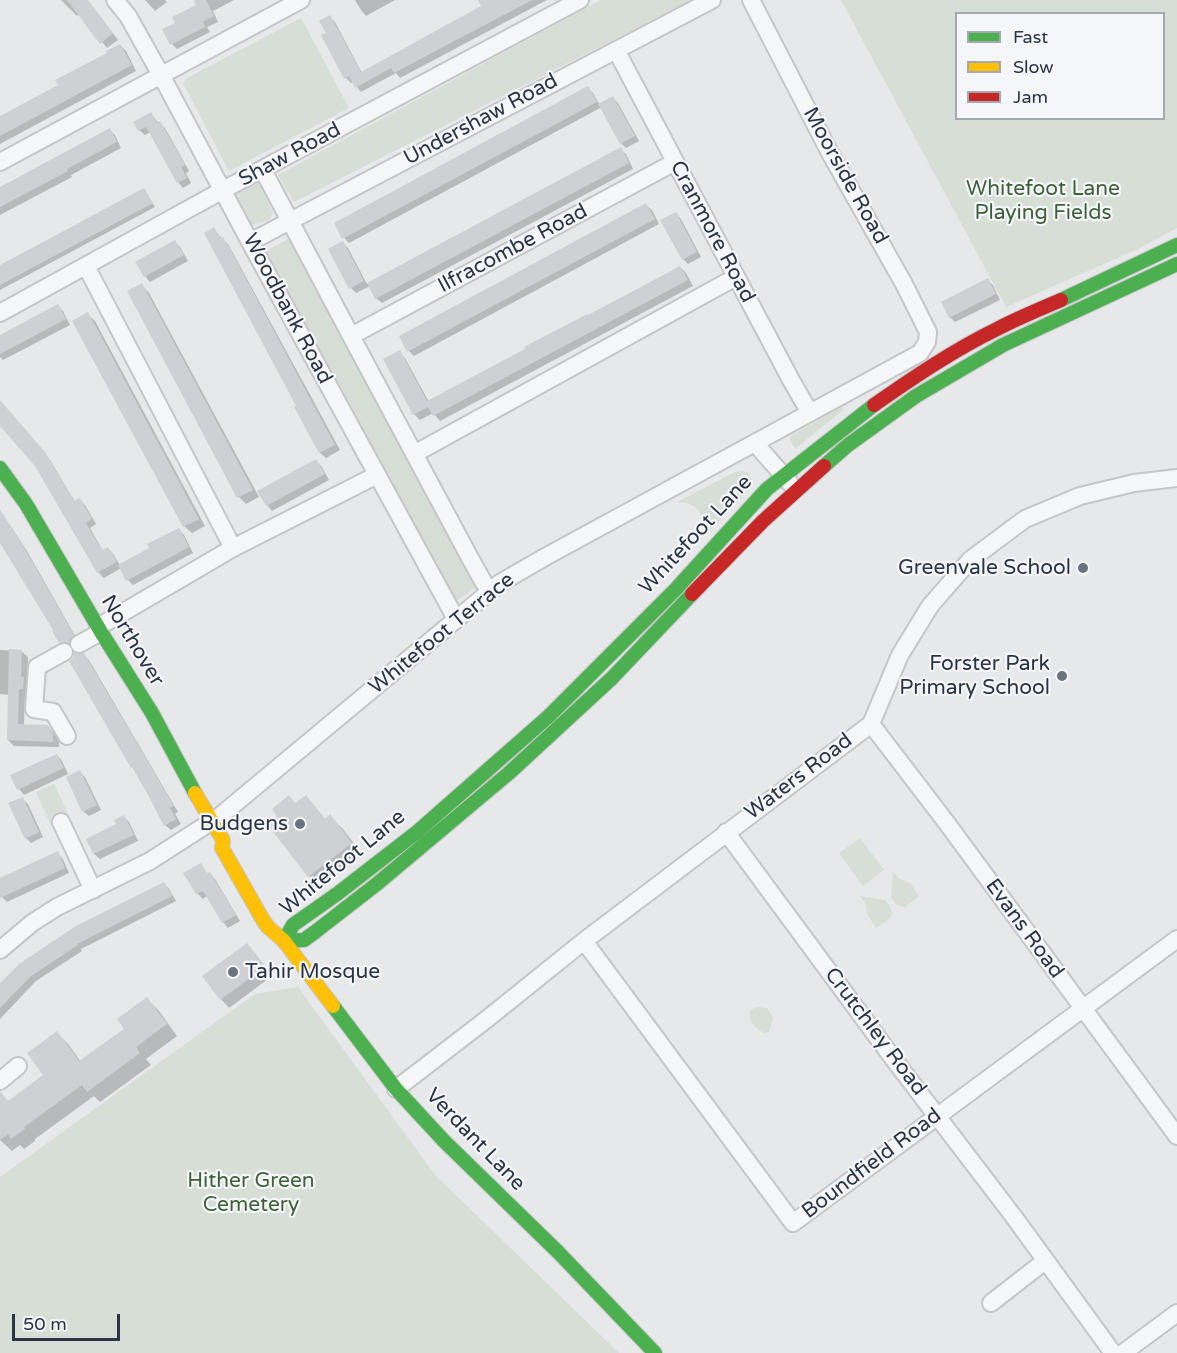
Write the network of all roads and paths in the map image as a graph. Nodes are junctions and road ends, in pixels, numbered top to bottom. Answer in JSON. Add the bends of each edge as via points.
{"nodes":[{"id":1,"x":115,"y":0,"type":"edge"},
{"id":2,"x":301,"y":0,"type":"edge"},
{"id":3,"x":580,"y":0,"type":"edge"},
{"id":4,"x":712,"y":0,"type":"edge"},
{"id":5,"x":751,"y":0,"type":"edge"},
{"id":6,"x":616,"y":50,"type":"junction"},
{"id":7,"x":161,"y":75,"type":"junction"},
{"id":8,"x":0,"y":162,"type":"edge"},
{"id":9,"x":675,"y":162,"type":"junction"},
{"id":10,"x":263,"y":170,"type":"junction"},
{"id":11,"x":223,"y":190,"type":"junction"},
{"id":12,"x":290,"y":220,"type":"junction"},
{"id":13,"x":250,"y":242,"type":"junction"},
{"id":14,"x":1177,"y":245,"type":"edge"},
{"id":15,"x":1177,"y":264,"type":"edge"},
{"id":16,"x":86,"y":266,"type":"junction"},
{"id":17,"x":736,"y":277,"type":"junction"},
{"id":18,"x":0,"y":313,"type":"edge"},
{"id":19,"x":351,"y":336,"type":"junction"},
{"id":20,"x":920,"y":353,"type":"joint"},
{"id":21,"x":810,"y":413,"type":"junction"},
{"id":22,"x":757,"y":442,"type":"junction"},
{"id":23,"x":414,"y":454,"type":"junction"},
{"id":24,"x":0,"y":468,"type":"edge"},
{"id":25,"x":377,"y":475,"type":"junction"},
{"id":26,"x":784,"y":476,"type":"junction"},
{"id":27,"x":1177,"y":478,"type":"edge"},
{"id":28,"x":797,"y":489,"type":"junction"},
{"id":29,"x":233,"y":548,"type":"junction"},
{"id":30,"x":490,"y":591,"type":"junction"},
{"id":31,"x":456,"y":619,"type":"junction"},
{"id":32,"x":99,"y":629,"type":"junction"},
{"id":33,"x":79,"y":644,"type":"dead end"},
{"id":34,"x":64,"y":652,"type":"dead end"},
{"id":35,"x":871,"y":724,"type":"junction"},
{"id":36,"x":67,"y":736,"type":"dead end"},
{"id":37,"x":61,"y":822,"type":"dead end"},
{"id":38,"x":212,"y":822,"type":"junction"},
{"id":39,"x":726,"y":832,"type":"junction"},
{"id":40,"x":93,"y":890,"type":"junction"},
{"id":41,"x":1177,"y":939,"type":"edge"},
{"id":42,"x":284,"y":940,"type":"junction"},
{"id":43,"x":584,"y":941,"type":"junction"},
{"id":44,"x":0,"y":950,"type":"edge"},
{"id":45,"x":1082,"y":1009,"type":"junction"},
{"id":46,"x":18,"y":1066,"type":"dead end"},
{"id":47,"x":0,"y":1081,"type":"edge"},
{"id":48,"x":396,"y":1089,"type":"junction"},
{"id":49,"x":938,"y":1116,"type":"junction"},
{"id":50,"x":1177,"y":1136,"type":"edge"},
{"id":51,"x":1045,"y":1261,"type":"junction"},
{"id":52,"x":990,"y":1303,"type":"dead end"},
{"id":53,"x":1177,"y":1313,"type":"edge"},
{"id":54,"x":655,"y":1353,"type":"edge"},
{"id":55,"x":1113,"y":1353,"type":"edge"},
{"id":56,"x":1123,"y":1353,"type":"edge"}],
"edges":[{"from":1,"to":7,"type":"street","name":"Woodbank Road"},
{"from":2,"to":7,"type":"street"},
{"from":3,"to":10,"type":"street","name":"Shaw Road"},
{"from":4,"to":6,"type":"street","name":"Undershaw Road"},
{"from":5,"to":20,"type":"street","name":"Moorside Road","via":[[928,332]]},
{"from":6,"to":9,"type":"street","name":"Cranmore Road"},
{"from":6,"to":12,"type":"street","name":"Undershaw Road"},
{"from":7,"to":8,"type":"street"},
{"from":7,"to":11,"type":"street","name":"Woodbank Road"},
{"from":9,"to":17,"type":"street","name":"Cranmore Road"},
{"from":9,"to":19,"type":"street","name":"Ilfracombe Road"},
{"from":10,"to":11,"type":"street","name":"Shaw Road"},
{"from":10,"to":12,"type":"street","name":"Woodbank Road"},
{"from":11,"to":13,"type":"street","name":"Woodbank Road"},
{"from":11,"to":16,"type":"street","name":"Shaw Road"},
{"from":12,"to":13,"type":"street","name":"Undershaw Road"},
{"from":12,"to":19,"type":"street","name":"Woodbank Road"},
{"from":13,"to":25,"type":"street","name":"Woodbank Road"},
{"from":14,"to":26,"type":"street","name":"Whitefoot Lane","via":[[962,348],[861,414]]},
{"from":15,"to":28,"type":"street","name":"Whitefoot Lane","via":[[971,362],[869,429]]},
{"from":16,"to":18,"type":"street","name":"Shaw Road"},
{"from":16,"to":29,"type":"street"},
{"from":17,"to":21,"type":"street","name":"Cranmore Road"},
{"from":17,"to":23,"type":"street"},
{"from":19,"to":23,"type":"street","name":"Woodbank Road"},
{"from":20,"to":21,"type":"street","name":"Whitefoot Terrace"},
{"from":21,"to":22,"type":"street","name":"Whitefoot Terrace"},
{"from":22,"to":26,"type":"street"},
{"from":22,"to":30,"type":"street","name":"Whitefoot Terrace"},
{"from":23,"to":30,"type":"street","name":"Woodbank Road"},
{"from":24,"to":32,"type":"street","name":"Northover","via":[[26,504]]},
{"from":25,"to":29,"type":"street"},
{"from":25,"to":31,"type":"street","name":"Woodbank Road"},
{"from":26,"to":28,"type":"street"},
{"from":26,"to":42,"type":"street","name":"Whitefoot Lane","via":[[767,489],[675,590],[549,716],[417,832],[293,925]]},
{"from":27,"to":35,"type":"street","name":"Waters Road","via":[[1080,496],[1026,519],[970,560],[930,606],[905,646]]},
{"from":28,"to":42,"type":"street","name":"Whitefoot Lane","via":[[612,678],[509,773],[315,932],[304,940]]},
{"from":29,"to":32,"type":"street"},
{"from":30,"to":31,"type":"street","name":"Whitefoot Terrace"},
{"from":31,"to":38,"type":"street","name":"Whitefoot Terrace"},
{"from":32,"to":33,"type":"street"},
{"from":32,"to":38,"type":"street","name":"Northover","via":[[152,713]]},
{"from":34,"to":36,"type":"street","via":[[37,667],[34,710],[53,712]]},
{"from":35,"to":39,"type":"street","name":"Waters Road"},
{"from":35,"to":45,"type":"street","name":"Evans Road"},
{"from":37,"to":40,"type":"street"},
{"from":38,"to":40,"type":"street","name":"Whitefoot Terrace","via":[[150,861]]},
{"from":38,"to":42,"type":"street","name":"Northover","via":[[223,840],[222,848],[263,920]]},
{"from":39,"to":43,"type":"street","name":"Waters Road"},
{"from":39,"to":49,"type":"street","name":"Crutchley Road"},
{"from":40,"to":44,"type":"street","name":"Whitefoot Terrace","via":[[32,923]]},
{"from":41,"to":45,"type":"street","name":"Boundfield Road"},
{"from":42,"to":48,"type":"street","name":"Verdant Lane"},
{"from":43,"to":48,"type":"street","name":"Waters Road"},
{"from":43,"to":49,"type":"street","name":"Boundfield Road","via":[[793,1223]]},
{"from":45,"to":49,"type":"street","name":"Boundfield Road"},
{"from":45,"to":50,"type":"street","name":"Evans Road"},
{"from":46,"to":47,"type":"street"},
{"from":48,"to":54,"type":"street","name":"Verdant Lane"},
{"from":49,"to":51,"type":"street","name":"Crutchley Road"},
{"from":51,"to":52,"type":"street"},
{"from":51,"to":55,"type":"street","name":"Crutchley Road"},
{"from":53,"to":56,"type":"street"}]}
